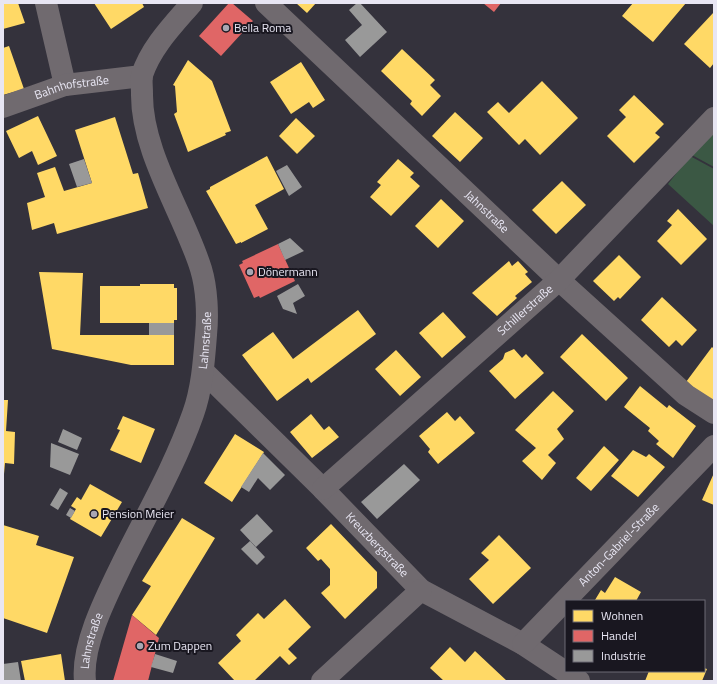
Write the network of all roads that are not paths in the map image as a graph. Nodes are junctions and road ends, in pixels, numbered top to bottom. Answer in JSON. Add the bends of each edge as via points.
{"nodes":[{"id":1,"x":46,"y":3,"type":"edge"},
{"id":2,"x":192,"y":3,"type":"edge"},
{"id":3,"x":266,"y":3,"type":"edge"},
{"id":4,"x":142,"y":76,"type":"junction"},
{"id":5,"x":65,"y":85,"type":"junction"},
{"id":6,"x":3,"y":107,"type":"edge"},
{"id":7,"x":714,"y":118,"type":"edge"},
{"id":8,"x":559,"y":280,"type":"junction"},
{"id":9,"x":203,"y":371,"type":"junction"},
{"id":10,"x":714,"y":413,"type":"edge"},
{"id":11,"x":714,"y":446,"type":"edge"},
{"id":12,"x":323,"y":489,"type":"junction"},
{"id":13,"x":421,"y":590,"type":"junction"},
{"id":14,"x":565,"y":600,"type":"edge"},
{"id":15,"x":565,"y":600,"type":"edge"},
{"id":16,"x":523,"y":644,"type":"junction"},
{"id":17,"x":565,"y":672,"type":"edge"},
{"id":18,"x":565,"y":672,"type":"edge"},
{"id":19,"x":85,"y":681,"type":"edge"},
{"id":20,"x":322,"y":681,"type":"edge"},
{"id":21,"x":579,"y":681,"type":"edge"}],
"edges":[{"from":1,"to":5,"type":"street"},
{"from":2,"to":4,"type":"street","name":"Lahnstraße","via":[[151,56]]},
{"from":3,"to":8,"type":"street","name":"Jahnstraße"},
{"from":4,"to":5,"type":"street","name":"Bahnhofstraße"},
{"from":4,"to":9,"type":"street","name":"Lahnstraße","via":[[146,129],[201,270],[207,329]]},
{"from":5,"to":6,"type":"street","name":"Bahnhofstraße"},
{"from":7,"to":8,"type":"street","name":"Schillerstraße"},
{"from":8,"to":10,"type":"street","name":"Jahnstraße","via":[[686,395]]},
{"from":8,"to":12,"type":"street","name":"Schillerstraße"},
{"from":9,"to":12,"type":"street","name":"Kreuzbergstraße"},
{"from":9,"to":19,"type":"street","name":"Lahnstraße","via":[[194,413],[177,453],[111,586],[97,620],[88,647]]},
{"from":11,"to":14,"type":"street","name":"Anton-Gabriel-Straße"},
{"from":12,"to":13,"type":"street","name":"Kreuzbergstraße"},
{"from":13,"to":16,"type":"street","name":"Kreuzbergstraße"},
{"from":13,"to":20,"type":"street"},
{"from":15,"to":16,"type":"street","name":"Anton-Gabriel-Straße"},
{"from":16,"to":17,"type":"street","name":"Kreuzbergstraße"},
{"from":18,"to":21,"type":"street","name":"Kreuzbergstraße"}]}
